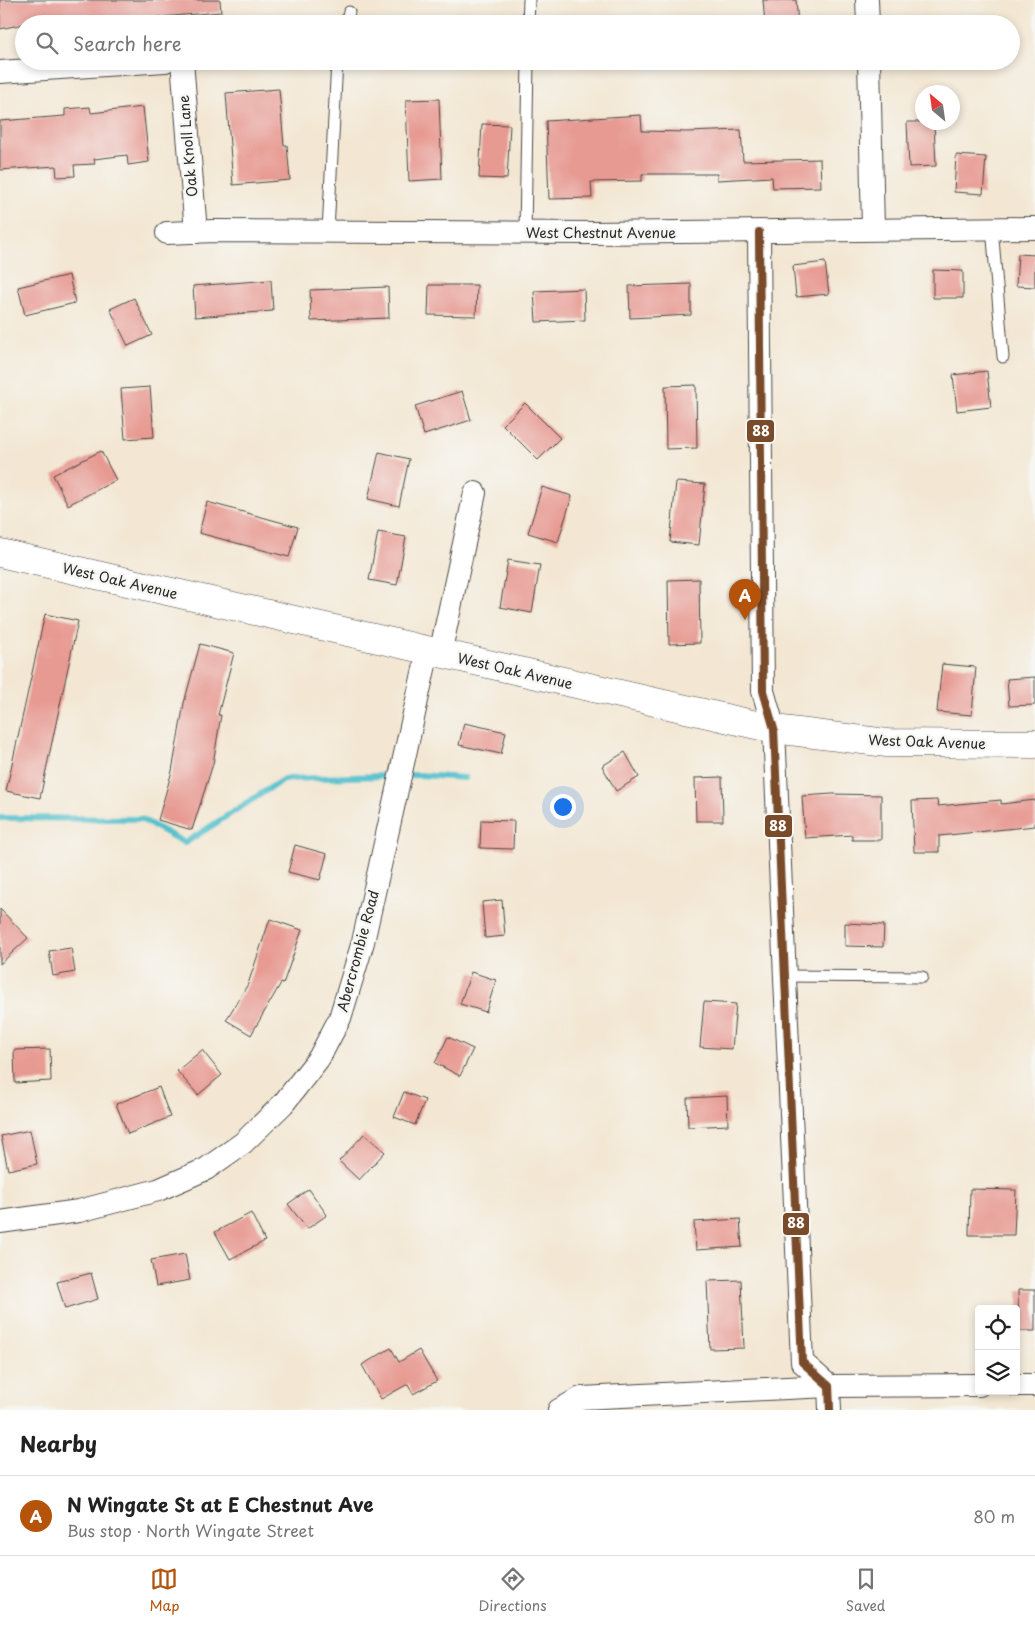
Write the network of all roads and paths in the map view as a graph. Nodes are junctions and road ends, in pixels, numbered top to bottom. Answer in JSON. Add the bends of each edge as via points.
{"nodes":[{"id":1,"x":529,"y":0,"type":"edge"},
{"id":2,"x":867,"y":0,"type":"edge"},
{"id":3,"x":528,"y":15,"type":"edge"},
{"id":4,"x":868,"y":15,"type":"edge"},
{"id":5,"x":30,"y":70,"type":"edge"},
{"id":6,"x":183,"y":70,"type":"edge"},
{"id":7,"x":337,"y":70,"type":"edge"},
{"id":8,"x":528,"y":70,"type":"edge"},
{"id":9,"x":869,"y":70,"type":"edge"},
{"id":10,"x":0,"y":72,"type":"edge"},
{"id":11,"x":992,"y":227,"type":"junction"},
{"id":12,"x":872,"y":228,"type":"junction"},
{"id":13,"x":1035,"y":228,"type":"edge"},
{"id":14,"x":328,"y":231,"type":"junction"},
{"id":15,"x":196,"y":232,"type":"junction"},
{"id":16,"x":759,"y":232,"type":"junction"},
{"id":17,"x":167,"y":233,"type":"dead end"},
{"id":18,"x":525,"y":233,"type":"junction"},
{"id":19,"x":1003,"y":357,"type":"dead end"},
{"id":20,"x":475,"y":493,"type":"dead end"},
{"id":21,"x":0,"y":553,"type":"edge"},
{"id":22,"x":434,"y":653,"type":"junction"},
{"id":23,"x":774,"y":729,"type":"junction"},
{"id":24,"x":1035,"y":744,"type":"edge"},
{"id":25,"x":785,"y":976,"type":"junction"},
{"id":26,"x":922,"y":977,"type":"dead end"},
{"id":27,"x":0,"y":1222,"type":"edge"},
{"id":28,"x":975,"y":1385,"type":"edge"},
{"id":29,"x":830,"y":1386,"type":"junction"},
{"id":30,"x":1020,"y":1386,"type":"edge"},
{"id":31,"x":1035,"y":1386,"type":"edge"},
{"id":32,"x":559,"y":1410,"type":"edge"},
{"id":33,"x":830,"y":1410,"type":"edge"}],
"edges":[{"from":1,"to":3,"type":"lane"},
{"from":2,"to":4,"type":"street"},
{"from":5,"to":10,"type":"street"},
{"from":6,"to":15,"type":"street","name":"Oak Knoll Lane"},
{"from":7,"to":14,"type":"lane"},
{"from":8,"to":18,"type":"lane"},
{"from":9,"to":12,"type":"street"},
{"from":11,"to":12,"type":"street","name":"West Chestnut Avenue"},
{"from":11,"to":13,"type":"street","name":"West Chestnut Avenue"},
{"from":11,"to":19,"type":"lane"},
{"from":12,"to":16,"type":"street","name":"West Chestnut Avenue"},
{"from":14,"to":15,"type":"street","name":"West Chestnut Avenue"},
{"from":14,"to":18,"type":"street","name":"West Chestnut Avenue"},
{"from":15,"to":17,"type":"street","name":"West Chestnut Avenue"},
{"from":16,"to":18,"type":"street","name":"West Chestnut Avenue"},
{"from":16,"to":23,"type":"street","via":[[763,691]]},
{"from":20,"to":22,"type":"street","name":"Abercrombie Road"},
{"from":21,"to":22,"type":"street","name":"West Oak Avenue"},
{"from":22,"to":23,"type":"street","name":"West Oak Avenue"},
{"from":22,"to":27,"type":"street","name":"Abercrombie Road","via":[[363,942],[340,1018],[319,1058],[283,1104],[243,1143],[206,1169],[158,1190],[88,1209]]},
{"from":23,"to":24,"type":"street","name":"West Oak Avenue","via":[[887,743]]},
{"from":23,"to":25,"type":"street"},
{"from":25,"to":26,"type":"lane"},
{"from":25,"to":29,"type":"street","via":[[802,1362]]},
{"from":28,"to":29,"type":"street"},
{"from":29,"to":32,"type":"street","via":[[581,1398]]},
{"from":29,"to":33,"type":"street"},
{"from":30,"to":31,"type":"street"}]}
